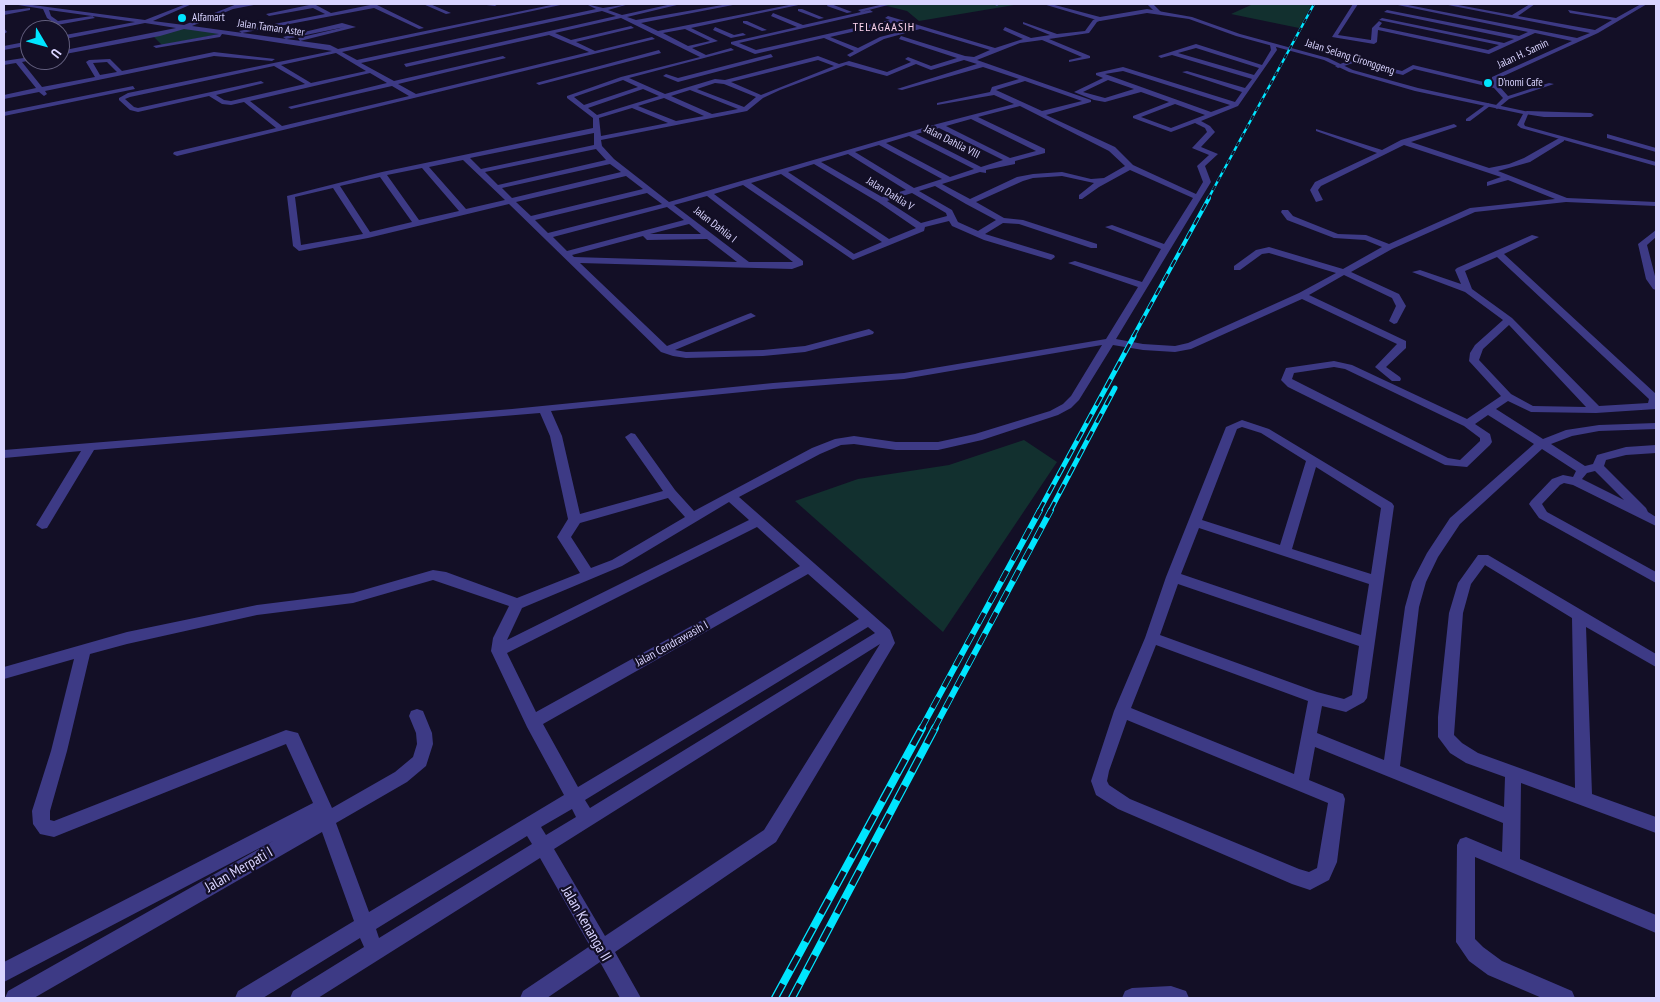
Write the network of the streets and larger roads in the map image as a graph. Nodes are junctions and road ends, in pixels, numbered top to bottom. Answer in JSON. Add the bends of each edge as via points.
{"nodes":[{"id":1,"x":19,"y":4,"type":"edge"},
{"id":2,"x":182,"y":4,"type":"edge"},
{"id":3,"x":190,"y":4,"type":"edge"},
{"id":4,"x":241,"y":4,"type":"edge"},
{"id":5,"x":256,"y":4,"type":"edge"},
{"id":6,"x":426,"y":4,"type":"edge"},
{"id":7,"x":481,"y":4,"type":"edge"},
{"id":8,"x":495,"y":4,"type":"edge"},
{"id":9,"x":539,"y":4,"type":"edge"},
{"id":10,"x":562,"y":4,"type":"edge"},
{"id":11,"x":588,"y":4,"type":"edge"},
{"id":12,"x":627,"y":4,"type":"edge"},
{"id":13,"x":678,"y":4,"type":"edge"},
{"id":14,"x":734,"y":4,"type":"edge"},
{"id":15,"x":768,"y":4,"type":"edge"},
{"id":16,"x":1046,"y":4,"type":"edge"},
{"id":17,"x":1150,"y":4,"type":"edge"},
{"id":18,"x":1355,"y":4,"type":"edge"},
{"id":19,"x":1391,"y":4,"type":"edge"},
{"id":20,"x":1396,"y":4,"type":"edge"},
{"id":21,"x":1446,"y":4,"type":"edge"},
{"id":22,"x":1484,"y":4,"type":"edge"},
{"id":23,"x":1533,"y":4,"type":"edge"},
{"id":24,"x":1646,"y":4,"type":"edge"},
{"id":25,"x":373,"y":5,"type":"edge"},
{"id":26,"x":829,"y":5,"type":"edge"},
{"id":27,"x":880,"y":5,"type":"edge"},
{"id":28,"x":45,"y":6,"type":"edge"},
{"id":29,"x":800,"y":7,"type":"edge"},
{"id":30,"x":234,"y":8,"type":"junction"},
{"id":31,"x":780,"y":8,"type":"junction"},
{"id":32,"x":1576,"y":8,"type":"dead end"},
{"id":33,"x":602,"y":9,"type":"junction"},
{"id":34,"x":709,"y":9,"type":"junction"},
{"id":35,"x":863,"y":9,"type":"junction"},
{"id":36,"x":1476,"y":9,"type":"junction"},
{"id":37,"x":1570,"y":11,"type":"junction"},
{"id":38,"x":849,"y":12,"type":"junction"},
{"id":39,"x":870,"y":12,"type":"junction"},
{"id":40,"x":1158,"y":12,"type":"junction"},
{"id":41,"x":1387,"y":12,"type":"junction"},
{"id":42,"x":4,"y":13,"type":"edge"},
{"id":43,"x":448,"y":13,"type":"dead end"},
{"id":44,"x":756,"y":13,"type":"junction"},
{"id":45,"x":329,"y":14,"type":"junction"},
{"id":46,"x":683,"y":14,"type":"junction"},
{"id":47,"x":104,"y":15,"type":"junction"},
{"id":48,"x":772,"y":15,"type":"dead end"},
{"id":49,"x":1563,"y":15,"type":"dead end"},
{"id":50,"x":1512,"y":16,"type":"junction"},
{"id":51,"x":623,"y":17,"type":"junction"},
{"id":52,"x":730,"y":18,"type":"junction"},
{"id":53,"x":821,"y":18,"type":"junction"},
{"id":54,"x":1610,"y":18,"type":"junction"},
{"id":55,"x":1100,"y":19,"type":"junction"},
{"id":56,"x":142,"y":20,"type":"junction"},
{"id":57,"x":1382,"y":20,"type":"junction"},
{"id":58,"x":1557,"y":20,"type":"dead end"},
{"id":59,"x":1618,"y":20,"type":"junction"},
{"id":60,"x":149,"y":21,"type":"junction"},
{"id":61,"x":895,"y":21,"type":"junction"},
{"id":62,"x":744,"y":22,"type":"dead end"},
{"id":63,"x":281,"y":23,"type":"junction"},
{"id":64,"x":704,"y":23,"type":"junction"},
{"id":65,"x":1025,"y":23,"type":"dead end"},
{"id":66,"x":1550,"y":24,"type":"junction"},
{"id":67,"x":634,"y":25,"type":"junction"},
{"id":68,"x":797,"y":25,"type":"junction"},
{"id":69,"x":188,"y":26,"type":"junction"},
{"id":70,"x":684,"y":27,"type":"junction"},
{"id":71,"x":421,"y":28,"type":"junction"},
{"id":72,"x":922,"y":28,"type":"junction"},
{"id":73,"x":1376,"y":28,"type":"junction"},
{"id":74,"x":715,"y":29,"type":"dead end"},
{"id":75,"x":1005,"y":29,"type":"dead end"},
{"id":76,"x":764,"y":30,"type":"junction"},
{"id":77,"x":1535,"y":31,"type":"junction"},
{"id":78,"x":232,"y":32,"type":"junction"},
{"id":79,"x":1593,"y":32,"type":"junction"},
{"id":80,"x":550,"y":33,"type":"junction"},
{"id":81,"x":70,"y":35,"type":"edge"},
{"id":82,"x":70,"y":35,"type":"edge"},
{"id":83,"x":655,"y":36,"type":"junction"},
{"id":84,"x":824,"y":36,"type":"junction"},
{"id":85,"x":1057,"y":36,"type":"junction"},
{"id":86,"x":147,"y":37,"type":"junction"},
{"id":87,"x":1040,"y":37,"type":"junction"},
{"id":88,"x":901,"y":38,"type":"dead end"},
{"id":89,"x":1520,"y":38,"type":"junction"},
{"id":90,"x":279,"y":39,"type":"junction"},
{"id":91,"x":1029,"y":39,"type":"junction"},
{"id":92,"x":1577,"y":40,"type":"junction"},
{"id":93,"x":292,"y":41,"type":"junction"},
{"id":94,"x":570,"y":42,"type":"junction"},
{"id":95,"x":872,"y":42,"type":"junction"},
{"id":96,"x":20,"y":44,"type":"edge"},
{"id":97,"x":792,"y":44,"type":"junction"},
{"id":98,"x":846,"y":45,"type":"junction"},
{"id":99,"x":1273,"y":45,"type":"junction"},
{"id":100,"x":1505,"y":45,"type":"junction"},
{"id":101,"x":156,"y":46,"type":"junction"},
{"id":102,"x":4,"y":47,"type":"edge"},
{"id":103,"x":330,"y":47,"type":"junction"},
{"id":104,"x":484,"y":48,"type":"junction"},
{"id":105,"x":688,"y":48,"type":"junction"},
{"id":106,"x":336,"y":50,"type":"junction"},
{"id":107,"x":731,"y":50,"type":"dead end"},
{"id":108,"x":857,"y":50,"type":"junction"},
{"id":109,"x":939,"y":50,"type":"junction"},
{"id":110,"x":996,"y":50,"type":"junction"},
{"id":111,"x":70,"y":51,"type":"edge"},
{"id":112,"x":162,"y":52,"type":"dead end"},
{"id":113,"x":594,"y":52,"type":"junction"},
{"id":114,"x":659,"y":52,"type":"dead end"},
{"id":115,"x":755,"y":52,"type":"junction"},
{"id":116,"x":1172,"y":53,"type":"junction"},
{"id":117,"x":1161,"y":56,"type":"dead end"},
{"id":118,"x":168,"y":57,"type":"dead end"},
{"id":119,"x":705,"y":57,"type":"junction"},
{"id":120,"x":847,"y":57,"type":"dead end"},
{"id":121,"x":1257,"y":57,"type":"dead end"},
{"id":122,"x":503,"y":58,"type":"junction"},
{"id":123,"x":766,"y":58,"type":"junction"},
{"id":124,"x":964,"y":58,"type":"junction"},
{"id":125,"x":908,"y":59,"type":"junction"},
{"id":126,"x":974,"y":59,"type":"junction"},
{"id":127,"x":1242,"y":60,"type":"junction"},
{"id":128,"x":18,"y":61,"type":"joint"},
{"id":129,"x":274,"y":61,"type":"junction"},
{"id":130,"x":1071,"y":61,"type":"dead end"},
{"id":131,"x":356,"y":62,"type":"junction"},
{"id":132,"x":510,"y":62,"type":"dead end"},
{"id":133,"x":899,"y":62,"type":"dead end"},
{"id":134,"x":916,"y":62,"type":"junction"},
{"id":135,"x":174,"y":63,"type":"junction"},
{"id":136,"x":618,"y":63,"type":"junction"},
{"id":137,"x":4,"y":64,"type":"edge"},
{"id":138,"x":406,"y":65,"type":"dead end"},
{"id":139,"x":518,"y":66,"type":"dead end"},
{"id":140,"x":840,"y":66,"type":"junction"},
{"id":141,"x":982,"y":66,"type":"junction"},
{"id":142,"x":1338,"y":66,"type":"junction"},
{"id":143,"x":1263,"y":67,"type":"junction"},
{"id":144,"x":525,"y":69,"type":"junction"},
{"id":145,"x":372,"y":71,"type":"junction"},
{"id":146,"x":1185,"y":72,"type":"dead end"},
{"id":147,"x":121,"y":73,"type":"junction"},
{"id":148,"x":666,"y":76,"type":"dead end"},
{"id":149,"x":99,"y":78,"type":"junction"},
{"id":150,"x":622,"y":78,"type":"junction"},
{"id":151,"x":1106,"y":78,"type":"junction"},
{"id":152,"x":1256,"y":78,"type":"junction"},
{"id":153,"x":1026,"y":79,"type":"junction"},
{"id":154,"x":725,"y":82,"type":"junction"},
{"id":155,"x":261,"y":83,"type":"dead end"},
{"id":156,"x":392,"y":83,"type":"junction"},
{"id":157,"x":539,"y":83,"type":"dead end"},
{"id":158,"x":1551,"y":84,"type":"dead end"},
{"id":159,"x":310,"y":85,"type":"junction"},
{"id":160,"x":643,"y":87,"type":"junction"},
{"id":161,"x":1496,"y":87,"type":"junction"},
{"id":162,"x":690,"y":88,"type":"junction"},
{"id":163,"x":40,"y":89,"type":"junction"},
{"id":164,"x":900,"y":89,"type":"dead end"},
{"id":165,"x":1139,"y":90,"type":"junction"},
{"id":166,"x":1247,"y":91,"type":"junction"},
{"id":167,"x":995,"y":92,"type":"junction"},
{"id":168,"x":210,"y":94,"type":"junction"},
{"id":169,"x":414,"y":96,"type":"junction"},
{"id":170,"x":663,"y":96,"type":"junction"},
{"id":171,"x":4,"y":97,"type":"edge"},
{"id":172,"x":761,"y":97,"type":"junction"},
{"id":173,"x":1507,"y":98,"type":"junction"},
{"id":174,"x":245,"y":100,"type":"junction"},
{"id":175,"x":1092,"y":100,"type":"junction"},
{"id":176,"x":1174,"y":102,"type":"junction"},
{"id":177,"x":51,"y":104,"type":"junction"},
{"id":178,"x":1020,"y":104,"type":"junction"},
{"id":179,"x":1236,"y":105,"type":"junction"},
{"id":180,"x":1488,"y":105,"type":"junction"},
{"id":181,"x":632,"y":106,"type":"junction"},
{"id":182,"x":291,"y":107,"type":"dead end"},
{"id":183,"x":583,"y":107,"type":"junction"},
{"id":184,"x":1497,"y":107,"type":"junction"},
{"id":185,"x":948,"y":109,"type":"dead end"},
{"id":186,"x":745,"y":110,"type":"junction"},
{"id":187,"x":1042,"y":112,"type":"junction"},
{"id":188,"x":956,"y":113,"type":"dead end"},
{"id":189,"x":1527,"y":113,"type":"junction"},
{"id":190,"x":4,"y":114,"type":"edge"},
{"id":191,"x":1212,"y":115,"type":"junction"},
{"id":192,"x":1591,"y":115,"type":"dead end"},
{"id":193,"x":596,"y":117,"type":"junction"},
{"id":194,"x":712,"y":117,"type":"junction"},
{"id":195,"x":968,"y":117,"type":"junction"},
{"id":196,"x":1468,"y":120,"type":"dead end"},
{"id":197,"x":1196,"y":121,"type":"junction"},
{"id":198,"x":676,"y":124,"type":"junction"},
{"id":199,"x":939,"y":125,"type":"junction"},
{"id":200,"x":1454,"y":126,"type":"dead end"},
{"id":201,"x":281,"y":128,"type":"junction"},
{"id":202,"x":596,"y":130,"type":"junction"},
{"id":203,"x":1318,"y":130,"type":"dead end"},
{"id":204,"x":910,"y":134,"type":"junction"},
{"id":205,"x":1610,"y":136,"type":"dead end"},
{"id":206,"x":1561,"y":139,"type":"junction"},
{"id":207,"x":597,"y":142,"type":"junction"},
{"id":208,"x":880,"y":142,"type":"junction"},
{"id":209,"x":1404,"y":142,"type":"junction"},
{"id":210,"x":1656,"y":150,"type":"edge"},
{"id":211,"x":849,"y":152,"type":"junction"},
{"id":212,"x":1382,"y":152,"type":"junction"},
{"id":213,"x":177,"y":154,"type":"dead end"},
{"id":214,"x":466,"y":158,"type":"junction"},
{"id":215,"x":611,"y":161,"type":"junction"},
{"id":216,"x":815,"y":162,"type":"junction"},
{"id":217,"x":1012,"y":162,"type":"junction"},
{"id":218,"x":1656,"y":164,"type":"edge"},
{"id":219,"x":423,"y":165,"type":"junction"},
{"id":220,"x":1130,"y":167,"type":"junction"},
{"id":221,"x":1489,"y":170,"type":"junction"},
{"id":222,"x":481,"y":171,"type":"junction"},
{"id":223,"x":983,"y":171,"type":"junction"},
{"id":224,"x":781,"y":172,"type":"junction"},
{"id":225,"x":628,"y":173,"type":"junction"},
{"id":226,"x":382,"y":174,"type":"junction"},
{"id":227,"x":1012,"y":175,"type":"junction"},
{"id":228,"x":1509,"y":178,"type":"junction"},
{"id":229,"x":950,"y":180,"type":"junction"},
{"id":230,"x":1105,"y":180,"type":"junction"},
{"id":231,"x":744,"y":182,"type":"junction"},
{"id":232,"x":1490,"y":184,"type":"dead end"},
{"id":233,"x":336,"y":186,"type":"junction"},
{"id":234,"x":940,"y":186,"type":"junction"},
{"id":235,"x":498,"y":187,"type":"junction"},
{"id":236,"x":648,"y":190,"type":"junction"},
{"id":237,"x":914,"y":191,"type":"junction"},
{"id":238,"x":708,"y":193,"type":"junction"},
{"id":239,"x":1082,"y":197,"type":"dead end"},
{"id":240,"x":1197,"y":197,"type":"junction"},
{"id":241,"x":880,"y":200,"type":"junction"},
{"id":242,"x":1319,"y":200,"type":"dead end"},
{"id":243,"x":1566,"y":200,"type":"junction"},
{"id":244,"x":513,"y":202,"type":"junction"},
{"id":245,"x":969,"y":202,"type":"junction"},
{"id":246,"x":670,"y":204,"type":"junction"},
{"id":247,"x":1656,"y":204,"type":"edge"},
{"id":248,"x":464,"y":212,"type":"junction"},
{"id":249,"x":1285,"y":212,"type":"dead end"},
{"id":250,"x":950,"y":218,"type":"junction"},
{"id":251,"x":531,"y":219,"type":"junction"},
{"id":252,"x":1002,"y":220,"type":"junction"},
{"id":253,"x":691,"y":221,"type":"junction"},
{"id":254,"x":417,"y":223,"type":"junction"},
{"id":255,"x":920,"y":226,"type":"junction"},
{"id":256,"x":1110,"y":227,"type":"dead end"},
{"id":257,"x":979,"y":234,"type":"junction"},
{"id":258,"x":1656,"y":234,"type":"edge"},
{"id":259,"x":368,"y":235,"type":"junction"},
{"id":260,"x":546,"y":236,"type":"junction"},
{"id":261,"x":710,"y":236,"type":"junction"},
{"id":262,"x":1535,"y":237,"type":"dead end"},
{"id":263,"x":629,"y":238,"type":"junction"},
{"id":264,"x":889,"y":243,"type":"junction"},
{"id":265,"x":1094,"y":246,"type":"dead end"},
{"id":266,"x":1390,"y":247,"type":"junction"},
{"id":267,"x":1166,"y":248,"type":"junction"},
{"id":268,"x":1498,"y":253,"type":"junction"},
{"id":269,"x":568,"y":257,"type":"junction"},
{"id":270,"x":1051,"y":257,"type":"dead end"},
{"id":271,"x":1072,"y":263,"type":"dead end"},
{"id":272,"x":746,"y":264,"type":"junction"},
{"id":273,"x":1237,"y":268,"type":"dead end"},
{"id":274,"x":1460,"y":270,"type":"junction"},
{"id":275,"x":1344,"y":272,"type":"junction"},
{"id":276,"x":1417,"y":272,"type":"dead end"},
{"id":277,"x":1438,"y":280,"type":"junction"},
{"id":278,"x":1143,"y":285,"type":"junction"},
{"id":279,"x":1656,"y":287,"type":"edge"},
{"id":280,"x":1468,"y":290,"type":"junction"},
{"id":281,"x":1302,"y":295,"type":"junction"},
{"id":282,"x":751,"y":316,"type":"dead end"},
{"id":283,"x":1394,"y":320,"type":"dead end"},
{"id":284,"x":1510,"y":320,"type":"junction"},
{"id":285,"x":869,"y":332,"type":"dead end"},
{"id":286,"x":1110,"y":341,"type":"junction"},
{"id":287,"x":665,"y":350,"type":"junction"},
{"id":288,"x":1396,"y":379,"type":"dead end"},
{"id":289,"x":1507,"y":396,"type":"junction"},
{"id":290,"x":544,"y":408,"type":"junction"},
{"id":291,"x":1489,"y":410,"type":"junction"},
{"id":292,"x":1596,"y":410,"type":"junction"},
{"id":293,"x":1468,"y":424,"type":"junction"},
{"id":294,"x":1656,"y":426,"type":"edge"},
{"id":295,"x":631,"y":437,"type":"dead end"},
{"id":296,"x":1541,"y":444,"type":"junction"},
{"id":297,"x":90,"y":447,"type":"junction"},
{"id":298,"x":1656,"y":449,"type":"edge"},
{"id":299,"x":4,"y":454,"type":"edge"},
{"id":300,"x":1312,"y":460,"type":"junction"},
{"id":301,"x":1598,"y":467,"type":"junction"},
{"id":302,"x":1579,"y":476,"type":"junction"},
{"id":303,"x":671,"y":493,"type":"junction"},
{"id":304,"x":730,"y":496,"type":"junction"},
{"id":305,"x":693,"y":518,"type":"junction"},
{"id":306,"x":575,"y":520,"type":"junction"},
{"id":307,"x":758,"y":521,"type":"junction"},
{"id":308,"x":1653,"y":521,"type":"edge"},
{"id":309,"x":1195,"y":522,"type":"junction"},
{"id":310,"x":42,"y":525,"type":"dead end"},
{"id":311,"x":1285,"y":551,"type":"junction"},
{"id":312,"x":811,"y":566,"type":"junction"},
{"id":313,"x":588,"y":575,"type":"junction"},
{"id":314,"x":1173,"y":577,"type":"junction"},
{"id":315,"x":1656,"y":578,"type":"edge"},
{"id":316,"x":1376,"y":581,"type":"junction"},
{"id":317,"x":517,"y":604,"type":"junction"},
{"id":318,"x":1579,"y":616,"type":"junction"},
{"id":319,"x":868,"y":620,"type":"junction"},
{"id":320,"x":885,"y":634,"type":"junction"},
{"id":321,"x":1152,"y":638,"type":"junction"},
{"id":322,"x":1367,"y":643,"type":"junction"},
{"id":323,"x":83,"y":651,"type":"junction"},
{"id":324,"x":498,"y":651,"type":"junction"},
{"id":325,"x":1656,"y":661,"type":"edge"},
{"id":326,"x":4,"y":674,"type":"edge"},
{"id":327,"x":1316,"y":698,"type":"junction"},
{"id":328,"x":1122,"y":711,"type":"junction"},
{"id":329,"x":417,"y":716,"type":"dead end"},
{"id":330,"x":533,"y":722,"type":"junction"},
{"id":331,"x":1308,"y":738,"type":"junction"},
{"id":332,"x":1390,"y":770,"type":"junction"},
{"id":333,"x":1513,"y":772,"type":"junction"},
{"id":334,"x":1300,"y":784,"type":"junction"},
{"id":335,"x":1584,"y":797,"type":"junction"},
{"id":336,"x":574,"y":799,"type":"junction"},
{"id":337,"x":325,"y":813,"type":"junction"},
{"id":338,"x":1512,"y":818,"type":"junction"},
{"id":339,"x":587,"y":820,"type":"junction"},
{"id":340,"x":1656,"y":825,"type":"edge"},
{"id":341,"x":531,"y":826,"type":"junction"},
{"id":342,"x":543,"y":848,"type":"junction"},
{"id":343,"x":1511,"y":864,"type":"junction"},
{"id":344,"x":1656,"y":924,"type":"edge"},
{"id":345,"x":364,"y":926,"type":"junction"},
{"id":346,"x":601,"y":949,"type":"junction"},
{"id":347,"x":375,"y":952,"type":"junction"},
{"id":348,"x":4,"y":972,"type":"edge"},
{"id":349,"x":15,"y":998,"type":"edge"},
{"id":350,"x":244,"y":998,"type":"edge"},
{"id":351,"x":300,"y":998,"type":"edge"},
{"id":352,"x":530,"y":998,"type":"edge"},
{"id":353,"x":631,"y":998,"type":"edge"},
{"id":354,"x":1132,"y":998,"type":"edge"},
{"id":355,"x":1179,"y":998,"type":"edge"},
{"id":356,"x":1565,"y":998,"type":"edge"}],
"edges":[{"from":1,"to":28,"type":"street","name":"Jalan Taman Aster"},
{"from":2,"to":56,"type":"street","name":"Jalan Taman Aster"},
{"from":3,"to":60,"type":"street","name":"Jalan Taman Aster"},
{"from":4,"to":30,"type":"street"},
{"from":5,"to":30,"type":"street"},
{"from":6,"to":43,"type":"street"},
{"from":7,"to":8,"type":"street"},
{"from":9,"to":71,"type":"street"},
{"from":10,"to":106,"type":"street"},
{"from":11,"to":33,"type":"street"},
{"from":12,"to":33,"type":"street"},
{"from":13,"to":51,"type":"street"},
{"from":14,"to":34,"type":"street"},
{"from":14,"to":44,"type":"street"},
{"from":15,"to":31,"type":"street"},
{"from":16,"to":55,"type":"street","name":"Jalan Selang Cironggeng"},
{"from":17,"to":40,"type":"street"},
{"from":18,"to":73,"type":"street","via":[[1334,36],[1374,42]]},
{"from":19,"to":41,"type":"street"},
{"from":20,"to":77,"type":"street"},
{"from":21,"to":36,"type":"street"},
{"from":22,"to":36,"type":"street"},
{"from":23,"to":50,"type":"street"},
{"from":24,"to":59,"type":"street"},
{"from":25,"to":45,"type":"street"},
{"from":25,"to":71,"type":"street"},
{"from":26,"to":38,"type":"street"},
{"from":27,"to":35,"type":"street"},
{"from":28,"to":42,"type":"street"},
{"from":28,"to":47,"type":"street","name":"Jalan Taman Aster"},
{"from":28,"to":47,"type":"street","via":[[49,17],[57,23]]},
{"from":29,"to":31,"type":"street"},
{"from":29,"to":53,"type":"street"},
{"from":30,"to":69,"type":"street"},
{"from":31,"to":44,"type":"street"},
{"from":32,"to":37,"type":"street"},
{"from":33,"to":51,"type":"street"},
{"from":33,"to":131,"type":"street"},
{"from":34,"to":46,"type":"street"},
{"from":34,"to":52,"type":"street"},
{"from":35,"to":38,"type":"street"},
{"from":35,"to":39,"type":"street"},
{"from":36,"to":50,"type":"street"},
{"from":37,"to":49,"type":"street"},
{"from":37,"to":54,"type":"street"},
{"from":38,"to":53,"type":"street"},
{"from":39,"to":61,"type":"street"},
{"from":39,"to":68,"type":"street"},
{"from":40,"to":55,"type":"street","name":"Jalan Selang Cironggeng"},
{"from":40,"to":99,"type":"street","name":"Jalan Selang Cironggeng","via":[[1207,23]]},
{"from":41,"to":57,"type":"street"},
{"from":41,"to":89,"type":"street"},
{"from":44,"to":52,"type":"street"},
{"from":45,"to":63,"type":"street"},
{"from":45,"to":63,"type":"street","via":[[314,6],[269,14]]},
{"from":46,"to":64,"type":"street"},
{"from":46,"to":67,"type":"street"},
{"from":47,"to":56,"type":"street","name":"Jalan Taman Aster"},
{"from":48,"to":68,"type":"street"},
{"from":50,"to":66,"type":"street"},
{"from":51,"to":67,"type":"street"},
{"from":51,"to":80,"type":"street"},
{"from":52,"to":64,"type":"street"},
{"from":53,"to":68,"type":"street"},
{"from":54,"to":59,"type":"street"},
{"from":54,"to":79,"type":"street"},
{"from":55,"to":85,"type":"street","via":[[1087,32]]},
{"from":56,"to":60,"type":"street","name":"Jalan Taman Aster"},
{"from":56,"to":81,"type":"street","name":"Jalan Taman Aster"},
{"from":57,"to":73,"type":"street"},
{"from":57,"to":100,"type":"street"},
{"from":58,"to":66,"type":"street"},
{"from":59,"to":79,"type":"street"},
{"from":60,"to":69,"type":"street","name":"Jalan Taman Aster"},
{"from":60,"to":82,"type":"street","name":"Jalan Taman Aster"},
{"from":61,"to":72,"type":"street"},
{"from":61,"to":84,"type":"street"},
{"from":62,"to":76,"type":"street"},
{"from":63,"to":78,"type":"street"},
{"from":64,"to":70,"type":"street"},
{"from":65,"to":85,"type":"street"},
{"from":66,"to":79,"type":"street"},
{"from":67,"to":83,"type":"street"},
{"from":67,"to":94,"type":"street"},
{"from":68,"to":76,"type":"street"},
{"from":68,"to":84,"type":"street"},
{"from":68,"to":115,"type":"street","via":[[732,42]]},
{"from":69,"to":78,"type":"street","name":"Jalan Taman Aster"},
{"from":69,"to":86,"type":"street"},
{"from":70,"to":83,"type":"street"},
{"from":70,"to":105,"type":"street","via":[[716,41]]},
{"from":71,"to":103,"type":"street"},
{"from":72,"to":95,"type":"street"},
{"from":72,"to":110,"type":"street"},
{"from":73,"to":100,"type":"street","via":[[1488,52]]},
{"from":74,"to":76,"type":"street","via":[[733,37]]},
{"from":75,"to":91,"type":"street"},
{"from":77,"to":89,"type":"street"},
{"from":77,"to":92,"type":"street"},
{"from":78,"to":90,"type":"street","name":"Jalan Taman Aster"},
{"from":78,"to":101,"type":"street"},
{"from":79,"to":92,"type":"street","name":"Jalan H. Samin"},
{"from":80,"to":94,"type":"street"},
{"from":80,"to":104,"type":"street"},
{"from":83,"to":105,"type":"street"},
{"from":83,"to":113,"type":"street"},
{"from":84,"to":97,"type":"street"},
{"from":84,"to":98,"type":"street"},
{"from":85,"to":87,"type":"street"},
{"from":86,"to":101,"type":"street"},
{"from":86,"to":111,"type":"street"},
{"from":87,"to":91,"type":"street"},
{"from":87,"to":130,"type":"street","via":[[1088,57]]},
{"from":88,"to":109,"type":"street"},
{"from":89,"to":100,"type":"street"},
{"from":90,"to":93,"type":"street","name":"Jalan Taman Aster"},
{"from":90,"to":93,"type":"street","via":[[342,25],[352,27]]},
{"from":91,"to":110,"type":"street"},
{"from":92,"to":161,"type":"street","name":"Jalan H. Samin","via":[[1494,78]]},
{"from":93,"to":103,"type":"street","name":"Jalan Taman Aster"},
{"from":94,"to":113,"type":"street"},
{"from":95,"to":98,"type":"street"},
{"from":95,"to":108,"type":"street"},
{"from":96,"to":102,"type":"street"},
{"from":97,"to":115,"type":"street"},
{"from":97,"to":123,"type":"street","via":[[800,48]]},
{"from":98,"to":108,"type":"street"},
{"from":99,"to":142,"type":"street","name":"Jalan Selang Cironggeng","via":[[1326,59]]},
{"from":99,"to":143,"type":"street","via":[[1274,50]]},
{"from":101,"to":112,"type":"street"},
{"from":103,"to":106,"type":"street"},
{"from":103,"to":129,"type":"street"},
{"from":104,"to":122,"type":"street"},
{"from":104,"to":138,"type":"street"},
{"from":105,"to":119,"type":"street"},
{"from":106,"to":129,"type":"street"},
{"from":106,"to":131,"type":"street"},
{"from":107,"to":119,"type":"street"},
{"from":108,"to":120,"type":"street"},
{"from":109,"to":124,"type":"street"},
{"from":109,"to":125,"type":"street"},
{"from":110,"to":126,"type":"street"},
{"from":113,"to":136,"type":"street"},
{"from":113,"to":144,"type":"street"},
{"from":114,"to":136,"type":"street"},
{"from":115,"to":123,"type":"street"},
{"from":116,"to":117,"type":"street"},
{"from":116,"to":127,"type":"street","via":[[1197,46]]},
{"from":116,"to":152,"type":"street"},
{"from":118,"to":135,"type":"street"},
{"from":119,"to":150,"type":"street"},
{"from":121,"to":127,"type":"street"},
{"from":122,"to":132,"type":"street"},
{"from":122,"to":156,"type":"street"},
{"from":123,"to":148,"type":"street","via":[[678,80]]},
{"from":124,"to":126,"type":"street"},
{"from":124,"to":134,"type":"street","via":[[931,68]]},
{"from":125,"to":133,"type":"street"},
{"from":125,"to":134,"type":"street"},
{"from":126,"to":141,"type":"street"},
{"from":127,"to":143,"type":"street"},
{"from":128,"to":137,"type":"street"},
{"from":128,"to":163,"type":"street"},
{"from":129,"to":135,"type":"street","via":[[220,54]]},
{"from":129,"to":159,"type":"street"},
{"from":129,"to":168,"type":"street","via":[[121,98],[132,109],[138,110]]},
{"from":129,"to":177,"type":"street"},
{"from":131,"to":145,"type":"street"},
{"from":134,"to":140,"type":"street","via":[[887,74],[849,63]]},
{"from":135,"to":147,"type":"street"},
{"from":136,"to":157,"type":"street"},
{"from":139,"to":144,"type":"street"},
{"from":140,"to":154,"type":"street","via":[[818,58]]},
{"from":140,"to":172,"type":"street"},
{"from":141,"to":153,"type":"street"},
{"from":141,"to":164,"type":"street"},
{"from":142,"to":161,"type":"street","via":[[1353,61],[1403,73],[1413,67]]},
{"from":142,"to":180,"type":"street","name":"Jalan Selang Cironggeng","via":[[1417,90]]},
{"from":143,"to":152,"type":"street"},
{"from":144,"to":169,"type":"street"},
{"from":145,"to":156,"type":"street"},
{"from":145,"to":159,"type":"street"},
{"from":146,"to":166,"type":"street"},
{"from":147,"to":149,"type":"street"},
{"from":147,"to":149,"type":"street","via":[[108,60],[89,62]]},
{"from":149,"to":163,"type":"street"},
{"from":150,"to":160,"type":"street"},
{"from":150,"to":183,"type":"street","via":[[569,96]]},
{"from":151,"to":165,"type":"street"},
{"from":151,"to":175,"type":"street","via":[[1077,90]]},
{"from":151,"to":179,"type":"street","via":[[1098,75],[1123,68]]},
{"from":152,"to":166,"type":"street"},
{"from":153,"to":167,"type":"street","via":[[994,88],[992,91]]},
{"from":153,"to":175,"type":"street"},
{"from":154,"to":162,"type":"street"},
{"from":154,"to":172,"type":"street"},
{"from":155,"to":168,"type":"street"},
{"from":156,"to":169,"type":"street"},
{"from":156,"to":182,"type":"street"},
{"from":158,"to":173,"type":"street"},
{"from":159,"to":174,"type":"street"},
{"from":160,"to":170,"type":"street"},
{"from":160,"to":183,"type":"street"},
{"from":161,"to":173,"type":"street","name":"Jalan H. Samin"},
{"from":162,"to":170,"type":"street"},
{"from":162,"to":186,"type":"street"},
{"from":163,"to":171,"type":"street"},
{"from":163,"to":177,"type":"street"},
{"from":165,"to":175,"type":"street","via":[[1108,100]]},
{"from":165,"to":176,"type":"street"},
{"from":166,"to":179,"type":"street"},
{"from":167,"to":178,"type":"street"},
{"from":167,"to":185,"type":"street","via":[[939,104]]},
{"from":168,"to":174,"type":"street","via":[[224,103]]},
{"from":169,"to":201,"type":"street"},
{"from":170,"to":181,"type":"street"},
{"from":170,"to":194,"type":"street"},
{"from":172,"to":186,"type":"street"},
{"from":173,"to":184,"type":"street"},
{"from":174,"to":201,"type":"street"},
{"from":175,"to":187,"type":"street"},
{"from":176,"to":191,"type":"street"},
{"from":176,"to":197,"type":"street","via":[[1135,117],[1169,130]]},
{"from":177,"to":190,"type":"street"},
{"from":178,"to":187,"type":"street"},
{"from":178,"to":195,"type":"street"},
{"from":179,"to":191,"type":"street"},
{"from":180,"to":184,"type":"street","name":"Jalan Selang Cironggeng"},
{"from":180,"to":196,"type":"street"},
{"from":181,"to":193,"type":"street"},
{"from":181,"to":198,"type":"street"},
{"from":183,"to":193,"type":"street"},
{"from":184,"to":189,"type":"street","name":"Jalan Selang Cironggeng"},
{"from":186,"to":194,"type":"street"},
{"from":187,"to":220,"type":"street","via":[[1046,119],[1112,149]]},
{"from":188,"to":195,"type":"street"},
{"from":189,"to":192,"type":"street","name":"Jalan Selang Cironggeng"},
{"from":189,"to":206,"type":"street","via":[[1521,126]]},
{"from":191,"to":197,"type":"street"},
{"from":193,"to":202,"type":"street"},
{"from":194,"to":198,"type":"street"},
{"from":195,"to":199,"type":"street"},
{"from":195,"to":217,"type":"street","via":[[1042,150]]},
{"from":197,"to":240,"type":"street","via":[[1211,132],[1196,148],[1214,154],[1201,166],[1208,180]]},
{"from":198,"to":207,"type":"street"},
{"from":199,"to":204,"type":"street"},
{"from":199,"to":217,"type":"street"},
{"from":200,"to":209,"type":"street"},
{"from":201,"to":213,"type":"street"},
{"from":202,"to":207,"type":"street"},
{"from":202,"to":214,"type":"street"},
{"from":203,"to":212,"type":"street"},
{"from":204,"to":208,"type":"street"},
{"from":204,"to":223,"type":"street","name":"Jalan Dahlia VIII"},
{"from":205,"to":210,"type":"street"},
{"from":206,"to":218,"type":"street"},
{"from":206,"to":221,"type":"street","via":[[1527,160]]},
{"from":207,"to":215,"type":"street","name":"Jalan Dahlia I"},
{"from":207,"to":222,"type":"street"},
{"from":208,"to":211,"type":"street"},
{"from":208,"to":229,"type":"street"},
{"from":209,"to":212,"type":"street"},
{"from":209,"to":221,"type":"street"},
{"from":211,"to":216,"type":"street"},
{"from":211,"to":237,"type":"street"},
{"from":212,"to":242,"type":"street","via":[[1318,184],[1314,190]]},
{"from":214,"to":219,"type":"street"},
{"from":214,"to":222,"type":"street"},
{"from":215,"to":225,"type":"street","name":"Jalan Dahlia I"},
{"from":215,"to":235,"type":"street"},
{"from":216,"to":224,"type":"street"},
{"from":216,"to":241,"type":"street","name":"Jalan Dahlia V"},
{"from":217,"to":223,"type":"street"},
{"from":219,"to":226,"type":"street"},
{"from":219,"to":248,"type":"street"},
{"from":220,"to":230,"type":"street"},
{"from":220,"to":240,"type":"street"},
{"from":221,"to":228,"type":"street"},
{"from":222,"to":235,"type":"street"},
{"from":223,"to":229,"type":"street"},
{"from":224,"to":231,"type":"street"},
{"from":224,"to":264,"type":"street"},
{"from":225,"to":236,"type":"street","name":"Jalan Dahlia I"},
{"from":225,"to":244,"type":"street"},
{"from":226,"to":233,"type":"street"},
{"from":226,"to":254,"type":"street"},
{"from":227,"to":230,"type":"street","via":[[1062,174],[1090,182]]},
{"from":227,"to":234,"type":"street","via":[[999,171]]},
{"from":227,"to":245,"type":"street"},
{"from":228,"to":232,"type":"street"},
{"from":228,"to":243,"type":"street"},
{"from":229,"to":234,"type":"street"},
{"from":230,"to":239,"type":"street"},
{"from":231,"to":238,"type":"street"},
{"from":231,"to":264,"type":"street","via":[[852,257]]},
{"from":233,"to":259,"type":"street"},
{"from":233,"to":259,"type":"street","via":[[290,196],[298,247],[304,249]]},
{"from":234,"to":237,"type":"street"},
{"from":234,"to":245,"type":"street"},
{"from":235,"to":244,"type":"street"},
{"from":236,"to":246,"type":"street","name":"Jalan Dahlia I"},
{"from":236,"to":251,"type":"street"},
{"from":237,"to":241,"type":"street"},
{"from":237,"to":250,"type":"street","via":[[949,212]]},
{"from":238,"to":246,"type":"street"},
{"from":238,"to":272,"type":"street","via":[[800,263],[792,266]]},
{"from":240,"to":267,"type":"street"},
{"from":241,"to":255,"type":"street","name":"Jalan Dahlia V"},
{"from":243,"to":247,"type":"street"},
{"from":243,"to":266,"type":"street","via":[[1473,210]]},
{"from":244,"to":248,"type":"street"},
{"from":244,"to":251,"type":"street"},
{"from":245,"to":252,"type":"street"},
{"from":246,"to":253,"type":"street","name":"Jalan Dahlia I"},
{"from":246,"to":260,"type":"street"},
{"from":248,"to":254,"type":"street"},
{"from":249,"to":266,"type":"street","via":[[1290,218],[1337,236],[1366,238]]},
{"from":250,"to":255,"type":"street"},
{"from":250,"to":257,"type":"street","via":[[955,224]]},
{"from":251,"to":260,"type":"street"},
{"from":252,"to":257,"type":"street"},
{"from":252,"to":265,"type":"street","via":[[1020,222]]},
{"from":253,"to":261,"type":"street","name":"Jalan Dahlia I"},
{"from":253,"to":263,"type":"street"},
{"from":254,"to":259,"type":"street"},
{"from":255,"to":264,"type":"street","name":"Jalan Dahlia V","via":[[919,231]]},
{"from":256,"to":267,"type":"street"},
{"from":257,"to":270,"type":"street"},
{"from":258,"to":279,"type":"street","via":[[1642,244]]},
{"from":260,"to":269,"type":"street"},
{"from":261,"to":263,"type":"street"},
{"from":261,"to":272,"type":"street","name":"Jalan Dahlia I"},
{"from":262,"to":268,"type":"street"},
{"from":263,"to":269,"type":"street"},
{"from":266,"to":275,"type":"street"},
{"from":267,"to":278,"type":"street"},
{"from":268,"to":274,"type":"street"},
{"from":268,"to":292,"type":"street","via":[[1654,398],[1654,406]]},
{"from":269,"to":272,"type":"street"},
{"from":269,"to":287,"type":"street"},
{"from":271,"to":278,"type":"street"},
{"from":273,"to":275,"type":"street","via":[[1259,252],[1269,250]]},
{"from":274,"to":277,"type":"street"},
{"from":274,"to":280,"type":"street"},
{"from":275,"to":281,"type":"street"},
{"from":275,"to":283,"type":"street","via":[[1396,296],[1401,306]]},
{"from":276,"to":277,"type":"street"},
{"from":277,"to":280,"type":"street"},
{"from":278,"to":286,"type":"street"},
{"from":280,"to":284,"type":"street"},
{"from":281,"to":286,"type":"street","via":[[1191,346],[1166,350]]},
{"from":281,"to":288,"type":"street","via":[[1402,343],[1380,367]]},
{"from":282,"to":287,"type":"street"},
{"from":284,"to":289,"type":"street","via":[[1479,347],[1474,361]]},
{"from":284,"to":292,"type":"street"},
{"from":285,"to":287,"type":"street","via":[[834,343],[788,351],[686,355]]},
{"from":286,"to":290,"type":"street","via":[[904,376]]},
{"from":286,"to":304,"type":"street","via":[[1075,398],[1054,413],[938,446],[854,440],[839,442]]},
{"from":289,"to":291,"type":"street"},
{"from":289,"to":292,"type":"street","via":[[1531,409]]},
{"from":290,"to":297,"type":"street"},
{"from":290,"to":306,"type":"street","via":[[556,436]]},
{"from":291,"to":293,"type":"street"},
{"from":291,"to":296,"type":"street"},
{"from":293,"to":293,"type":"street","via":[[1348,367],[1334,364],[1287,373],[1286,380],[1292,385],[1455,465],[1463,464],[1486,442],[1486,437]]},
{"from":294,"to":296,"type":"street","via":[[1570,433]]},
{"from":295,"to":303,"type":"street"},
{"from":296,"to":302,"type":"street"},
{"from":296,"to":332,"type":"street","via":[[1455,522],[1419,582],[1412,607]]},
{"from":297,"to":299,"type":"street"},
{"from":297,"to":310,"type":"street"},
{"from":298,"to":301,"type":"street","via":[[1626,451],[1602,458]]},
{"from":300,"to":309,"type":"street","via":[[1265,431],[1236,424],[1232,427]]},
{"from":300,"to":311,"type":"street"},
{"from":300,"to":316,"type":"street","via":[[1388,506]]},
{"from":301,"to":302,"type":"street"},
{"from":301,"to":308,"type":"street"},
{"from":302,"to":308,"type":"street"},
{"from":302,"to":315,"type":"street","via":[[1556,482],[1535,504],[1537,510]]},
{"from":303,"to":305,"type":"street"},
{"from":303,"to":306,"type":"street"},
{"from":304,"to":305,"type":"street"},
{"from":304,"to":307,"type":"street"},
{"from":305,"to":313,"type":"street","via":[[617,563]]},
{"from":306,"to":313,"type":"street","via":[[564,537]]},
{"from":307,"to":312,"type":"street"},
{"from":307,"to":324,"type":"street"},
{"from":309,"to":311,"type":"street"},
{"from":309,"to":314,"type":"street"},
{"from":311,"to":316,"type":"street"},
{"from":312,"to":319,"type":"street"},
{"from":312,"to":330,"type":"street","name":"Jalan Cendrawasih I"},
{"from":313,"to":317,"type":"street"},
{"from":314,"to":321,"type":"street"},
{"from":314,"to":322,"type":"street"},
{"from":316,"to":322,"type":"street"},
{"from":317,"to":323,"type":"street","via":[[433,575],[353,598],[257,610],[127,638]]},
{"from":317,"to":324,"type":"street","via":[[500,638]]},
{"from":318,"to":325,"type":"street"},
{"from":318,"to":333,"type":"street","via":[[1483,558],[1465,583],[1456,613],[1446,737],[1472,758]]},
{"from":318,"to":335,"type":"street"},
{"from":319,"to":320,"type":"street"},
{"from":319,"to":336,"type":"street"},
{"from":320,"to":339,"type":"street"},
{"from":320,"to":346,"type":"street","via":[[886,647],[770,836]]},
{"from":321,"to":327,"type":"street"},
{"from":321,"to":328,"type":"street"},
{"from":322,"to":327,"type":"street","via":[[1359,698],[1346,706]]},
{"from":323,"to":326,"type":"street"},
{"from":323,"to":337,"type":"street","via":[[41,812],[42,824],[46,828],[54,829],[286,736],[295,742]]},
{"from":324,"to":330,"type":"street"},
{"from":327,"to":331,"type":"street"},
{"from":328,"to":334,"type":"street"},
{"from":328,"to":334,"type":"street","via":[[1101,771],[1099,781],[1102,790],[1124,804],[1261,864],[1310,881],[1323,874],[1328,862],[1337,800]]},
{"from":329,"to":337,"type":"street","name":"Jalan Merpati I","via":[[425,744],[420,761],[384,788]]},
{"from":330,"to":336,"type":"street"},
{"from":331,"to":332,"type":"street"},
{"from":331,"to":334,"type":"street"},
{"from":332,"to":338,"type":"street"},
{"from":333,"to":335,"type":"street"},
{"from":333,"to":338,"type":"street"},
{"from":335,"to":340,"type":"street"},
{"from":336,"to":339,"type":"street"},
{"from":336,"to":341,"type":"street"},
{"from":337,"to":345,"type":"street"},
{"from":337,"to":348,"type":"street"},
{"from":337,"to":349,"type":"street","name":"Jalan Merpati I"},
{"from":338,"to":343,"type":"street"},
{"from":339,"to":342,"type":"street"},
{"from":341,"to":342,"type":"street","name":"Jalan Kenanga II"},
{"from":341,"to":345,"type":"street"},
{"from":342,"to":346,"type":"street","name":"Jalan Kenanga II"},
{"from":342,"to":347,"type":"street"},
{"from":343,"to":344,"type":"street"},
{"from":343,"to":356,"type":"street","via":[[1466,845],[1466,942],[1495,968]]},
{"from":345,"to":347,"type":"street"},
{"from":345,"to":350,"type":"street"},
{"from":346,"to":352,"type":"street"},
{"from":346,"to":353,"type":"street","name":"Jalan Kenanga II"},
{"from":347,"to":351,"type":"street"},
{"from":354,"to":355,"type":"street"}]}
